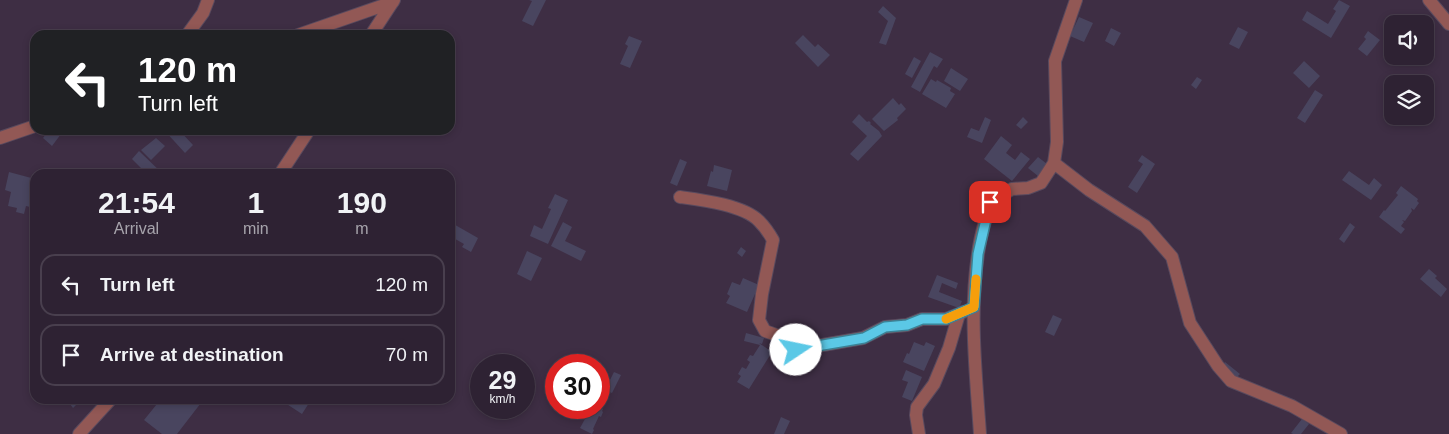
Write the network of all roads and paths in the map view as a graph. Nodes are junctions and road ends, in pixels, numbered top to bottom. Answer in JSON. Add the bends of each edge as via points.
{"nodes":[{"id":1,"x":208,"y":0,"type":"edge"},
{"id":2,"x":1076,"y":0,"type":"edge"},
{"id":3,"x":1429,"y":0,"type":"edge"},
{"id":4,"x":393,"y":1,"type":"edge"},
{"id":5,"x":1449,"y":24,"type":"edge"},
{"id":6,"x":191,"y":30,"type":"edge"},
{"id":7,"x":312,"y":30,"type":"edge"},
{"id":8,"x":374,"y":30,"type":"edge"},
{"id":9,"x":30,"y":128,"type":"edge"},
{"id":10,"x":306,"y":135,"type":"edge"},
{"id":11,"x":0,"y":138,"type":"edge"},
{"id":12,"x":1054,"y":163,"type":"junction"},
{"id":13,"x":283,"y":169,"type":"edge"},
{"id":14,"x":680,"y":197,"type":"dead end"},
{"id":15,"x":974,"y":307,"type":"junction"},
{"id":16,"x":959,"y":314,"type":"junction"},
{"id":17,"x":106,"y":404,"type":"edge"},
{"id":18,"x":79,"y":434,"type":"edge"},
{"id":19,"x":919,"y":434,"type":"edge"},
{"id":20,"x":980,"y":434,"type":"edge"},
{"id":21,"x":1341,"y":434,"type":"edge"}],
"edges":[{"from":1,"to":6,"type":"street"},
{"from":2,"to":12,"type":"street","via":[[1055,62],[1058,142]]},
{"from":3,"to":5,"type":"street"},
{"from":4,"to":7,"type":"street"},
{"from":4,"to":8,"type":"street"},
{"from":9,"to":11,"type":"street"},
{"from":10,"to":13,"type":"street"},
{"from":12,"to":15,"type":"street","via":[[1042,183],[1012,189],[990,202],[978,254]]},
{"from":12,"to":21,"type":"street","via":[[1145,226],[1172,257],[1190,323],[1231,381],[1292,406]]},
{"from":14,"to":16,"type":"street","via":[[735,208],[758,220],[773,240],[759,320],[765,331],[782,337],[796,350],[864,338],[885,327],[907,325],[922,319],[946,319]]},
{"from":15,"to":16,"type":"street"},
{"from":15,"to":20,"type":"street"},
{"from":16,"to":19,"type":"street","via":[[934,384],[917,407]]},
{"from":17,"to":18,"type":"street"}]}
